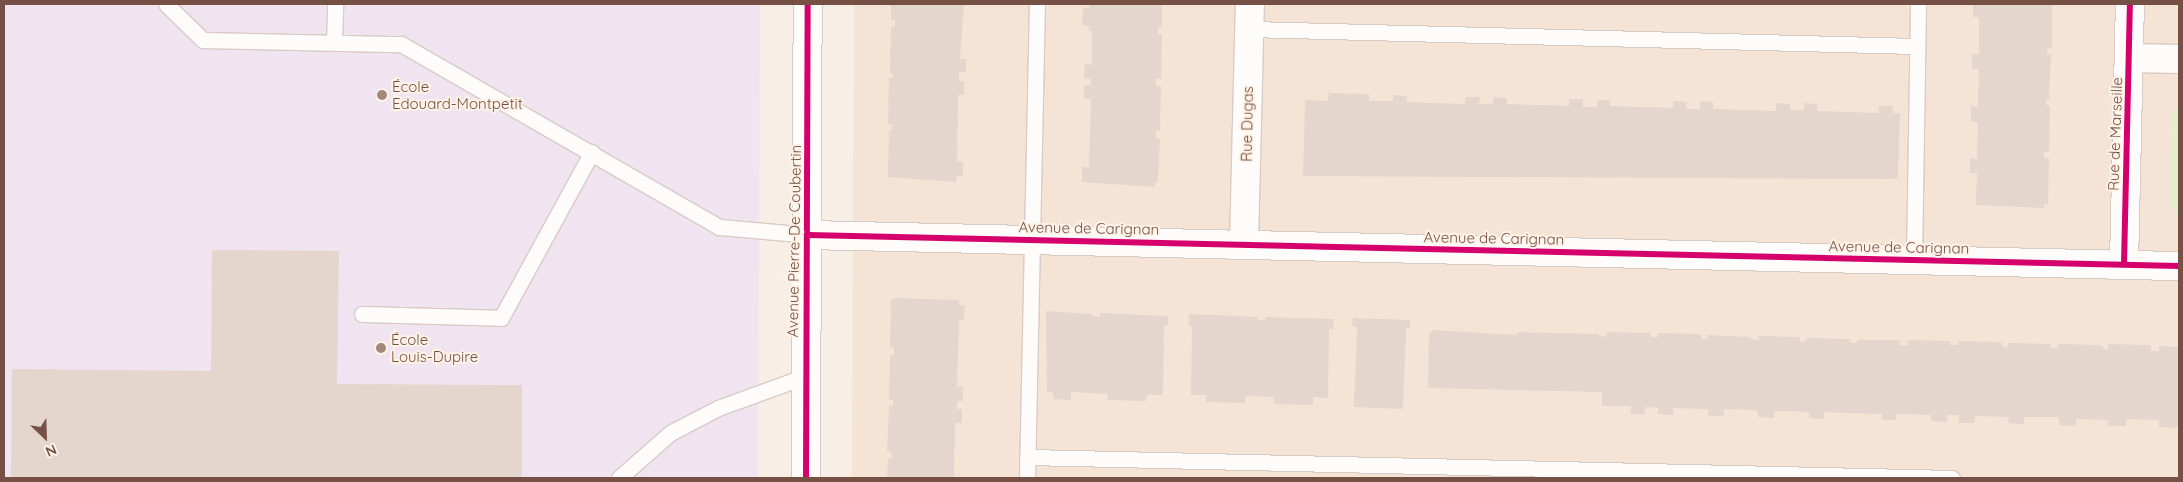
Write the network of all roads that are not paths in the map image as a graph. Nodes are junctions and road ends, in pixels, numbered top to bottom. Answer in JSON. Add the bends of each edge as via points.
{"nodes":[{"id":1,"x":166,"y":4,"type":"edge"},
{"id":2,"x":335,"y":4,"type":"edge"},
{"id":3,"x":808,"y":4,"type":"edge"},
{"id":4,"x":1037,"y":4,"type":"edge"},
{"id":5,"x":1918,"y":4,"type":"edge"},
{"id":6,"x":2130,"y":4,"type":"edge"},
{"id":7,"x":1250,"y":16,"type":"edge"},
{"id":8,"x":334,"y":41,"type":"junction"},
{"id":9,"x":1918,"y":46,"type":"junction"},
{"id":10,"x":2130,"y":58,"type":"junction"},
{"id":11,"x":2179,"y":60,"type":"edge"},
{"id":12,"x":592,"y":152,"type":"junction"},
{"id":13,"x":808,"y":234,"type":"junction"},
{"id":14,"x":1032,"y":240,"type":"junction"},
{"id":15,"x":1244,"y":244,"type":"junction"},
{"id":16,"x":1914,"y":260,"type":"junction"},
{"id":17,"x":2124,"y":264,"type":"junction"},
{"id":18,"x":2179,"y":266,"type":"edge"},
{"id":19,"x":362,"y":314,"type":"dead end"},
{"id":20,"x":806,"y":376,"type":"junction"},
{"id":21,"x":1027,"y":457,"type":"junction"},
{"id":22,"x":619,"y":478,"type":"edge"},
{"id":23,"x":806,"y":478,"type":"edge"},
{"id":24,"x":1027,"y":478,"type":"edge"},
{"id":25,"x":1952,"y":478,"type":"edge"}],
"edges":[{"from":1,"to":8,"type":"lane","via":[[203,40]]},
{"from":2,"to":8,"type":"lane"},
{"from":3,"to":13,"type":"street","name":"Avenue Pierre-De Coubertin"},
{"from":4,"to":14,"type":"lane"},
{"from":5,"to":9,"type":"lane"},
{"from":6,"to":10,"type":"street","name":"Rue de Marseille"},
{"from":7,"to":9,"type":"lane"},
{"from":7,"to":15,"type":"street","name":"Rue Dugas"},
{"from":8,"to":12,"type":"lane","via":[[401,44]]},
{"from":9,"to":16,"type":"lane"},
{"from":10,"to":11,"type":"street"},
{"from":10,"to":17,"type":"street","name":"Rue de Marseille"},
{"from":12,"to":13,"type":"lane","via":[[719,227]]},
{"from":12,"to":19,"type":"lane","via":[[501,318]]},
{"from":13,"to":14,"type":"street","name":"Avenue de Carignan"},
{"from":13,"to":20,"type":"street","name":"Avenue Pierre-De Coubertin"},
{"from":14,"to":15,"type":"street","name":"Avenue de Carignan"},
{"from":14,"to":21,"type":"lane"},
{"from":15,"to":16,"type":"street","name":"Avenue de Carignan"},
{"from":16,"to":17,"type":"street","name":"Avenue de Carignan"},
{"from":17,"to":18,"type":"street","name":"Avenue de Carignan"},
{"from":20,"to":22,"type":"lane","via":[[718,408],[670,433]]},
{"from":20,"to":23,"type":"street","name":"Avenue Pierre-De Coubertin"},
{"from":21,"to":24,"type":"lane"},
{"from":21,"to":25,"type":"lane"}]}
